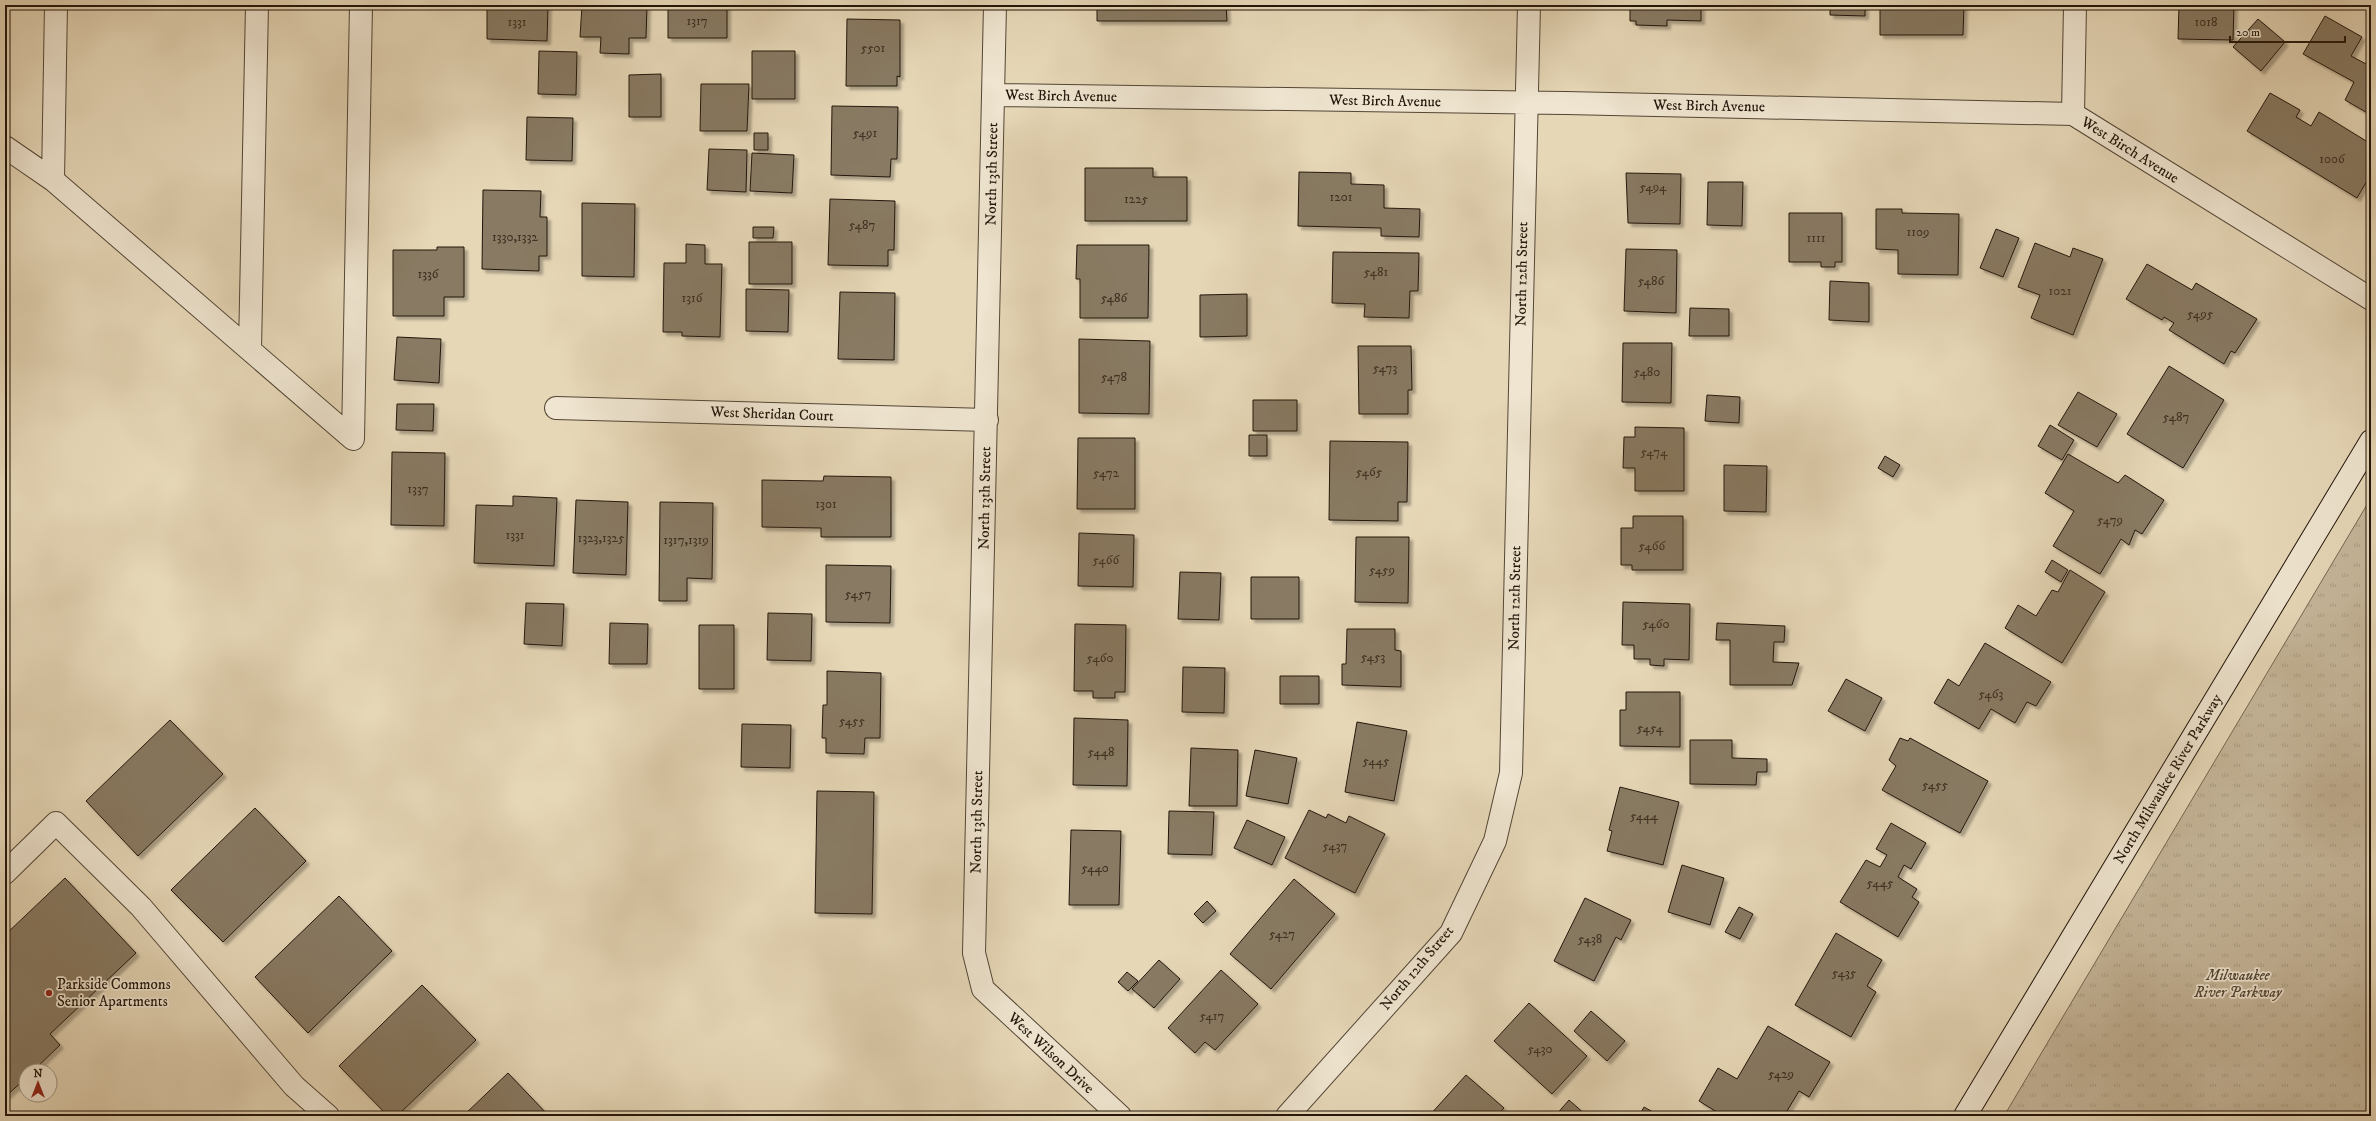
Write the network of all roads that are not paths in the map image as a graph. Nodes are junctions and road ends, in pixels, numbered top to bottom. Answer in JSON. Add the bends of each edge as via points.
{"nodes":[{"id":1,"x":56,"y":5,"type":"edge"},
{"id":2,"x":257,"y":5,"type":"edge"},
{"id":3,"x":360,"y":5,"type":"edge"},
{"id":4,"x":995,"y":5,"type":"edge"},
{"id":5,"x":1529,"y":5,"type":"edge"},
{"id":6,"x":2075,"y":5,"type":"edge"},
{"id":7,"x":993,"y":95,"type":"junction"},
{"id":8,"x":1526,"y":103,"type":"junction"},
{"id":9,"x":2072,"y":114,"type":"junction"},
{"id":10,"x":5,"y":147,"type":"edge"},
{"id":11,"x":53,"y":180,"type":"junction"},
{"id":12,"x":2371,"y":299,"type":"edge"},
{"id":13,"x":250,"y":349,"type":"junction"},
{"id":14,"x":556,"y":408,"type":"dead end"},
{"id":15,"x":987,"y":420,"type":"junction"},
{"id":16,"x":2371,"y":441,"type":"edge"},
{"id":17,"x":5,"y":873,"type":"edge"},
{"id":18,"x":983,"y":990,"type":"joint"},
{"id":19,"x":328,"y":1116,"type":"edge"},
{"id":20,"x":1120,"y":1116,"type":"edge"},
{"id":21,"x":1287,"y":1116,"type":"edge"},
{"id":22,"x":1965,"y":1116,"type":"edge"}],
"edges":[{"from":1,"to":11,"type":"street"},
{"from":2,"to":13,"type":"street"},
{"from":3,"to":13,"type":"street","via":[[353,439]]},
{"from":4,"to":7,"type":"street","name":"North 13th Street"},
{"from":5,"to":8,"type":"street","name":"North 12th Street"},
{"from":6,"to":9,"type":"street"},
{"from":7,"to":8,"type":"street","name":"West Birch Avenue"},
{"from":7,"to":15,"type":"street","name":"North 13th Street"},
{"from":8,"to":9,"type":"street","name":"West Birch Avenue"},
{"from":8,"to":21,"type":"street","name":"North 12th Street","via":[[1511,773],[1495,841],[1451,933]]},
{"from":9,"to":12,"type":"street","name":"West Birch Avenue"},
{"from":10,"to":11,"type":"street"},
{"from":11,"to":13,"type":"street"},
{"from":14,"to":15,"type":"street","name":"West Sheridan Court"},
{"from":15,"to":18,"type":"street","name":"North 13th Street","via":[[974,953]]},
{"from":16,"to":22,"type":"street","name":"North Milwaukee River Parkway"},
{"from":17,"to":19,"type":"street","via":[[56,823],[140,907],[294,1086]]},
{"from":18,"to":20,"type":"street","name":"West Wilson Drive"}]}
